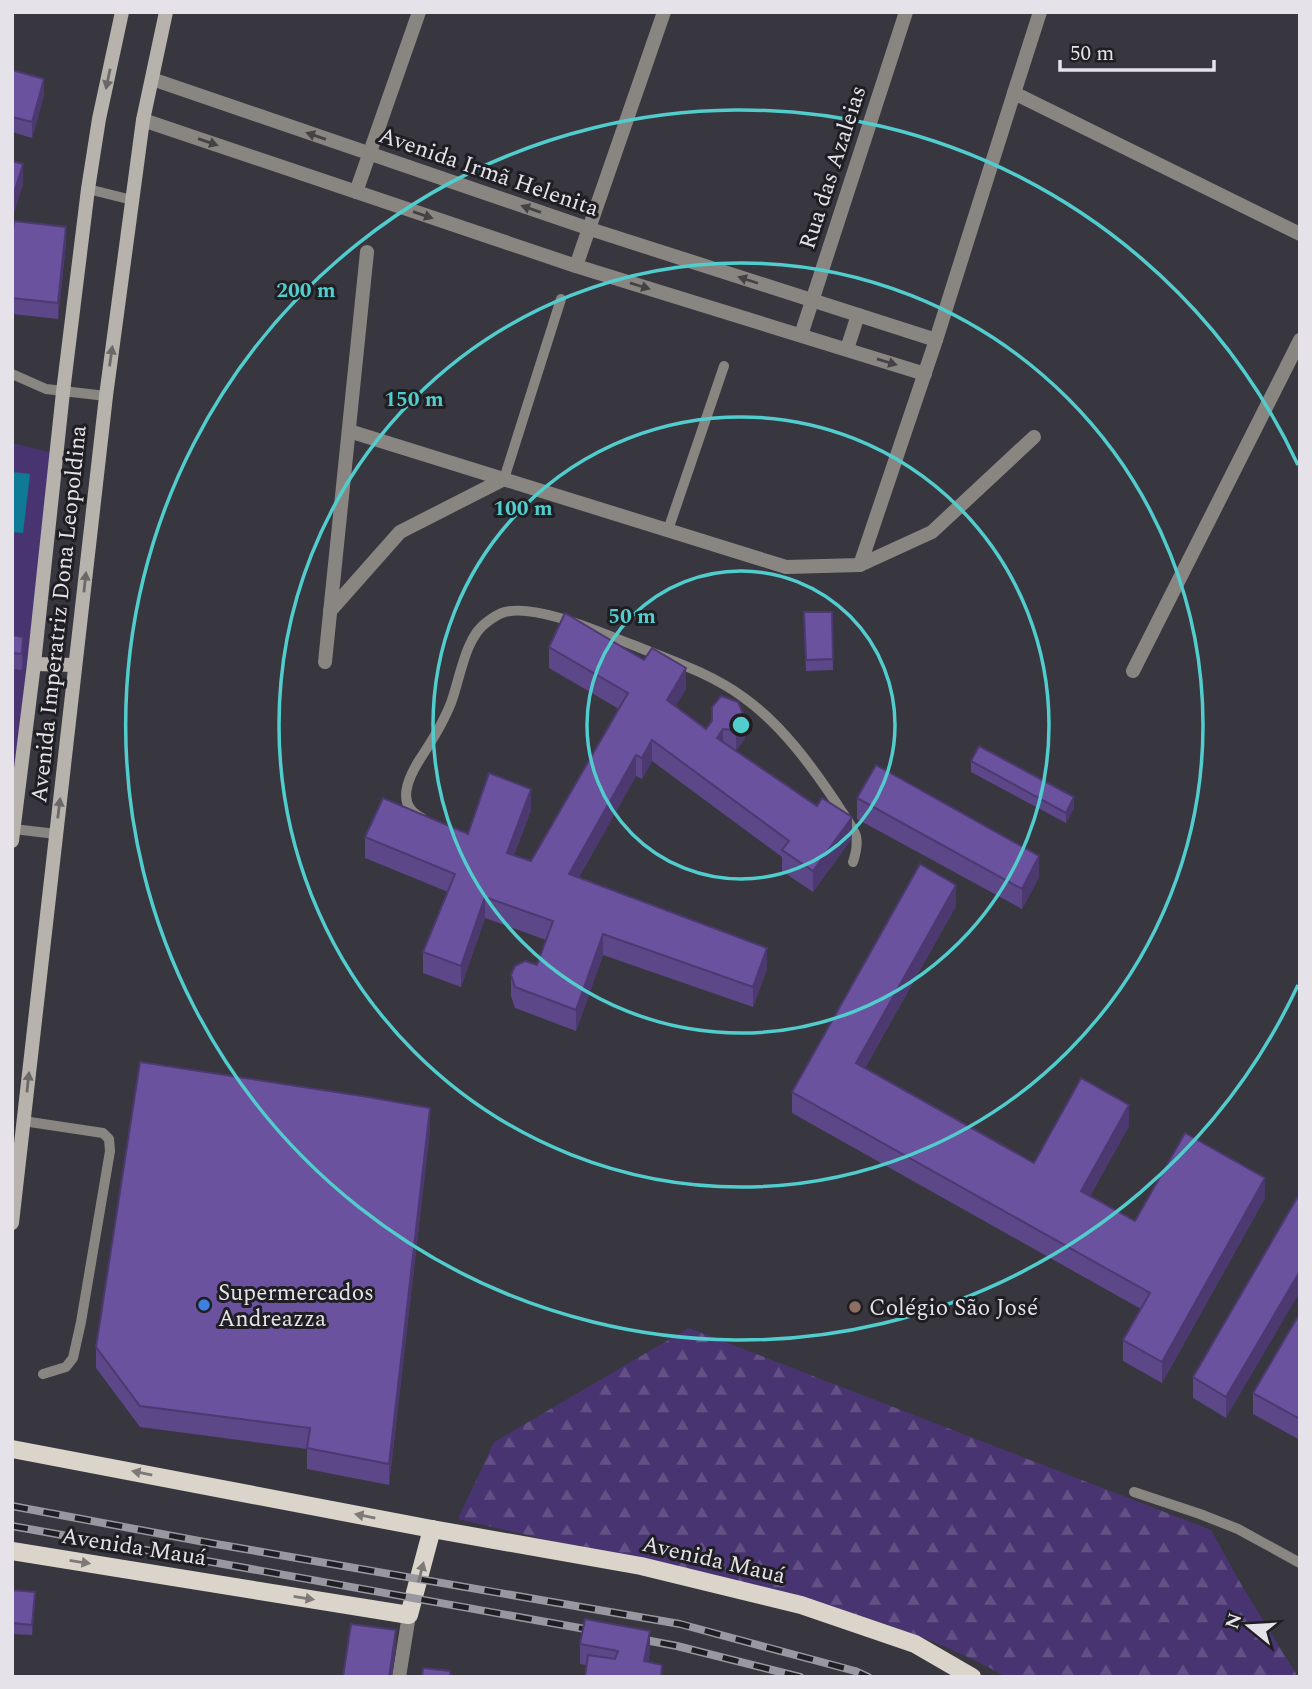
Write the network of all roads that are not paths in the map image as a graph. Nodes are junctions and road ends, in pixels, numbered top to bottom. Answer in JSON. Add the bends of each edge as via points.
{"nodes":[{"id":1,"x":121,"y":12,"type":"edge"},
{"id":2,"x":166,"y":12,"type":"edge"},
{"id":3,"x":419,"y":12,"type":"edge"},
{"id":4,"x":663,"y":12,"type":"edge"},
{"id":5,"x":906,"y":12,"type":"edge"},
{"id":6,"x":1041,"y":12,"type":"edge"},
{"id":7,"x":152,"y":79,"type":"junction"},
{"id":8,"x":1014,"y":93,"type":"junction"},
{"id":9,"x":143,"y":120,"type":"junction"},
{"id":10,"x":370,"y":155,"type":"junction"},
{"id":11,"x":88,"y":189,"type":"junction"},
{"id":12,"x":356,"y":192,"type":"junction"},
{"id":13,"x":132,"y":200,"type":"junction"},
{"id":14,"x":590,"y":229,"type":"junction"},
{"id":15,"x":1300,"y":234,"type":"edge"},
{"id":16,"x":367,"y":252,"type":"dead end"},
{"id":17,"x":576,"y":266,"type":"junction"},
{"id":18,"x":561,"y":299,"type":"dead end"},
{"id":19,"x":813,"y":301,"type":"junction"},
{"id":20,"x":858,"y":315,"type":"junction"},
{"id":21,"x":802,"y":335,"type":"junction"},
{"id":22,"x":936,"y":340,"type":"junction"},
{"id":23,"x":1300,"y":340,"type":"edge"},
{"id":24,"x":847,"y":349,"type":"junction"},
{"id":25,"x":724,"y":366,"type":"dead end"},
{"id":26,"x":12,"y":374,"type":"edge"},
{"id":27,"x":925,"y":374,"type":"junction"},
{"id":28,"x":63,"y":392,"type":"junction"},
{"id":29,"x":106,"y":396,"type":"junction"},
{"id":30,"x":349,"y":431,"type":"junction"},
{"id":31,"x":1034,"y":438,"type":"dead end"},
{"id":32,"x":504,"y":479,"type":"junction"},
{"id":33,"x":668,"y":530,"type":"junction"},
{"id":34,"x":860,"y":565,"type":"junction"},
{"id":35,"x":330,"y":611,"type":"junction"},
{"id":36,"x":325,"y":662,"type":"dead end"},
{"id":37,"x":34,"y":664,"type":"junction"},
{"id":38,"x":75,"y":665,"type":"junction"},
{"id":39,"x":1133,"y":671,"type":"dead end"},
{"id":40,"x":429,"y":821,"type":"edge"},
{"id":41,"x":56,"y":834,"type":"junction"},
{"id":42,"x":13,"y":835,"type":"edge"},
{"id":43,"x":853,"y":862,"type":"dead end"},
{"id":44,"x":23,"y":1121,"type":"junction"},
{"id":45,"x":12,"y":1223,"type":"edge"},
{"id":46,"x":43,"y":1374,"type":"dead end"},
{"id":47,"x":12,"y":1449,"type":"edge"},
{"id":48,"x":1134,"y":1492,"type":"dead end"},
{"id":49,"x":432,"y":1529,"type":"junction"},
{"id":50,"x":12,"y":1551,"type":"edge"},
{"id":51,"x":1300,"y":1563,"type":"edge"},
{"id":52,"x":409,"y":1615,"type":"junction"},
{"id":53,"x":399,"y":1677,"type":"edge"},
{"id":54,"x":972,"y":1677,"type":"edge"}],
"edges":[{"from":1,"to":11,"type":"main road","name":"Avenida Imperatriz Dona Leopoldina","one_way":true},
{"from":2,"to":7,"type":"main road","name":"Avenida Imperatriz Dona Leopoldina"},
{"from":3,"to":10,"type":"street"},
{"from":4,"to":14,"type":"street"},
{"from":5,"to":19,"type":"street","name":"Rua das Azaleias"},
{"from":6,"to":8,"type":"street"},
{"from":7,"to":9,"type":"main road","name":"Avenida Imperatriz Dona Leopoldina"},
{"from":10,"to":7,"type":"street","name":"Avenida Irmã Helenita","one_way":true},
{"from":8,"to":15,"type":"street"},
{"from":8,"to":22,"type":"street"},
{"from":9,"to":12,"type":"street","one_way":true},
{"from":9,"to":13,"type":"main road","name":"Avenida Imperatriz Dona Leopoldina"},
{"from":10,"to":12,"type":"street"},
{"from":14,"to":10,"type":"street","name":"Avenida Irmã Helenita","one_way":true},
{"from":11,"to":13,"type":"lane"},
{"from":11,"to":28,"type":"main road","name":"Avenida Imperatriz Dona Leopoldina"},
{"from":12,"to":17,"type":"street","one_way":true},
{"from":29,"to":13,"type":"main road","name":"Avenida Imperatriz Dona Leopoldina","one_way":true},
{"from":14,"to":17,"type":"street"},
{"from":19,"to":14,"type":"street","name":"Avenida Irmã Helenita","one_way":true},
{"from":16,"to":30,"type":"street"},
{"from":17,"to":21,"type":"street","one_way":true},
{"from":18,"to":32,"type":"lane"},
{"from":19,"to":20,"type":"street","name":"Avenida Irmã Helenita"},
{"from":19,"to":21,"type":"street","name":"Rua das Azaleias"},
{"from":20,"to":22,"type":"street","name":"Avenida Irmã Helenita"},
{"from":20,"to":24,"type":"street"},
{"from":21,"to":24,"type":"street"},
{"from":22,"to":27,"type":"street"},
{"from":23,"to":39,"type":"street"},
{"from":24,"to":27,"type":"street","one_way":true},
{"from":25,"to":33,"type":"lane"},
{"from":26,"to":28,"type":"lane"},
{"from":27,"to":34,"type":"street"},
{"from":28,"to":29,"type":"lane"},
{"from":28,"to":37,"type":"main road","name":"Avenida Imperatriz Dona Leopoldina"},
{"from":38,"to":29,"type":"main road","name":"Avenida Imperatriz Dona Leopoldina","one_way":true},
{"from":30,"to":32,"type":"street"},
{"from":30,"to":35,"type":"street"},
{"from":31,"to":34,"type":"street","via":[[932,532]]},
{"from":32,"to":33,"type":"street"},
{"from":32,"to":35,"type":"street","via":[[400,532]]},
{"from":33,"to":34,"type":"street","via":[[786,567]]},
{"from":35,"to":36,"type":"street"},
{"from":37,"to":38,"type":"main road"},
{"from":37,"to":42,"type":"main road","name":"Avenida Imperatriz Dona Leopoldina"},
{"from":41,"to":38,"type":"main road","name":"Avenida Imperatriz Dona Leopoldina","one_way":true},
{"from":40,"to":43,"type":"lane","via":[[409,808],[407,786],[442,723],[472,639],[484,623],[505,612],[522,611],[575,622],[696,670],[745,698],[802,755],[842,812],[855,834],[858,848]]},
{"from":41,"to":42,"type":"lane"},
{"from":44,"to":41,"type":"main road","name":"Avenida Imperatriz Dona Leopoldina","one_way":true},
{"from":44,"to":45,"type":"main road","name":"Avenida Imperatriz Dona Leopoldina"},
{"from":44,"to":46,"type":"lane","via":[[103,1133],[110,1151],[73,1358],[66,1367]]},
{"from":49,"to":47,"type":"main road","name":"Avenida Mauá","one_way":true},
{"from":48,"to":51,"type":"lane","via":[[1238,1530]]},
{"from":52,"to":49,"type":"main road","one_way":true},
{"from":49,"to":54,"type":"main road","name":"Avenida Mauá","via":[[641,1566],[802,1605],[915,1644]]},
{"from":50,"to":52,"type":"main road","name":"Avenida Mauá","one_way":true},
{"from":52,"to":53,"type":"street"}]}
